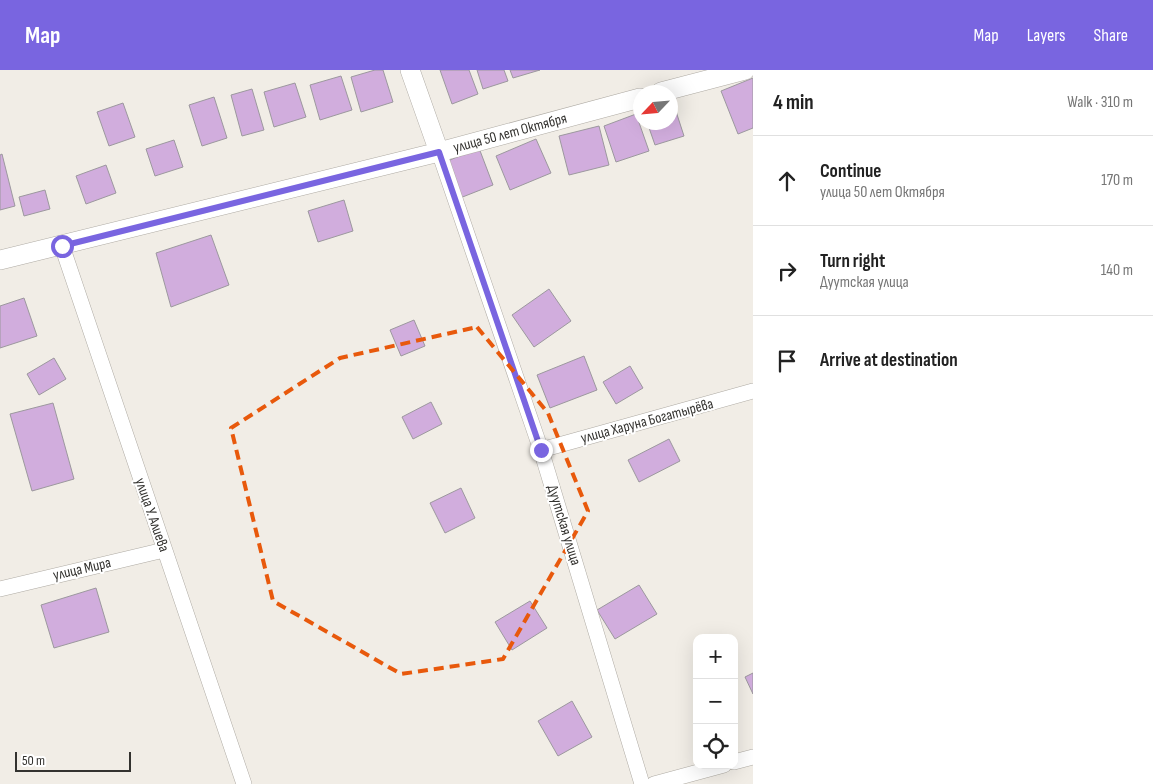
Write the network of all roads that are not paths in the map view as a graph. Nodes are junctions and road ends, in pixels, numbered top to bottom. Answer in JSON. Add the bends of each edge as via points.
{"nodes":[{"id":1,"x":410,"y":70,"type":"edge"},
{"id":2,"x":745,"y":70,"type":"edge"},
{"id":3,"x":678,"y":88,"type":"edge"},
{"id":4,"x":633,"y":100,"type":"edge"},
{"id":5,"x":439,"y":152,"type":"junction"},
{"id":6,"x":62,"y":246,"type":"junction"},
{"id":7,"x":0,"y":260,"type":"edge"},
{"id":8,"x":753,"y":392,"type":"edge"},
{"id":9,"x":541,"y":450,"type":"junction"},
{"id":10,"x":164,"y":550,"type":"junction"},
{"id":11,"x":0,"y":589,"type":"edge"},
{"id":12,"x":753,"y":757,"type":"edge"},
{"id":13,"x":738,"y":761,"type":"edge"},
{"id":14,"x":709,"y":769,"type":"edge"},
{"id":15,"x":244,"y":784,"type":"edge"},
{"id":16,"x":642,"y":784,"type":"edge"},
{"id":17,"x":654,"y":784,"type":"edge"}],
"edges":[{"from":1,"to":5,"type":"street","name":"Дуутская улица"},
{"from":2,"to":3,"type":"street"},
{"from":4,"to":5,"type":"street","name":"улица 50 лет Октября"},
{"from":5,"to":6,"type":"street","name":"улица 50 лет Октября"},
{"from":5,"to":9,"type":"street","name":"Дуутская улица"},
{"from":6,"to":7,"type":"street","name":"улица 50 лет Октября"},
{"from":6,"to":10,"type":"street","name":"улица У. Алиева"},
{"from":8,"to":9,"type":"street","name":"улица Харуна Богатырёва"},
{"from":9,"to":16,"type":"street","name":"Дуутская улица"},
{"from":10,"to":11,"type":"street","name":"улица Мира"},
{"from":10,"to":15,"type":"street","name":"улица У. Алиева"},
{"from":12,"to":13,"type":"street"},
{"from":14,"to":17,"type":"street"}]}
